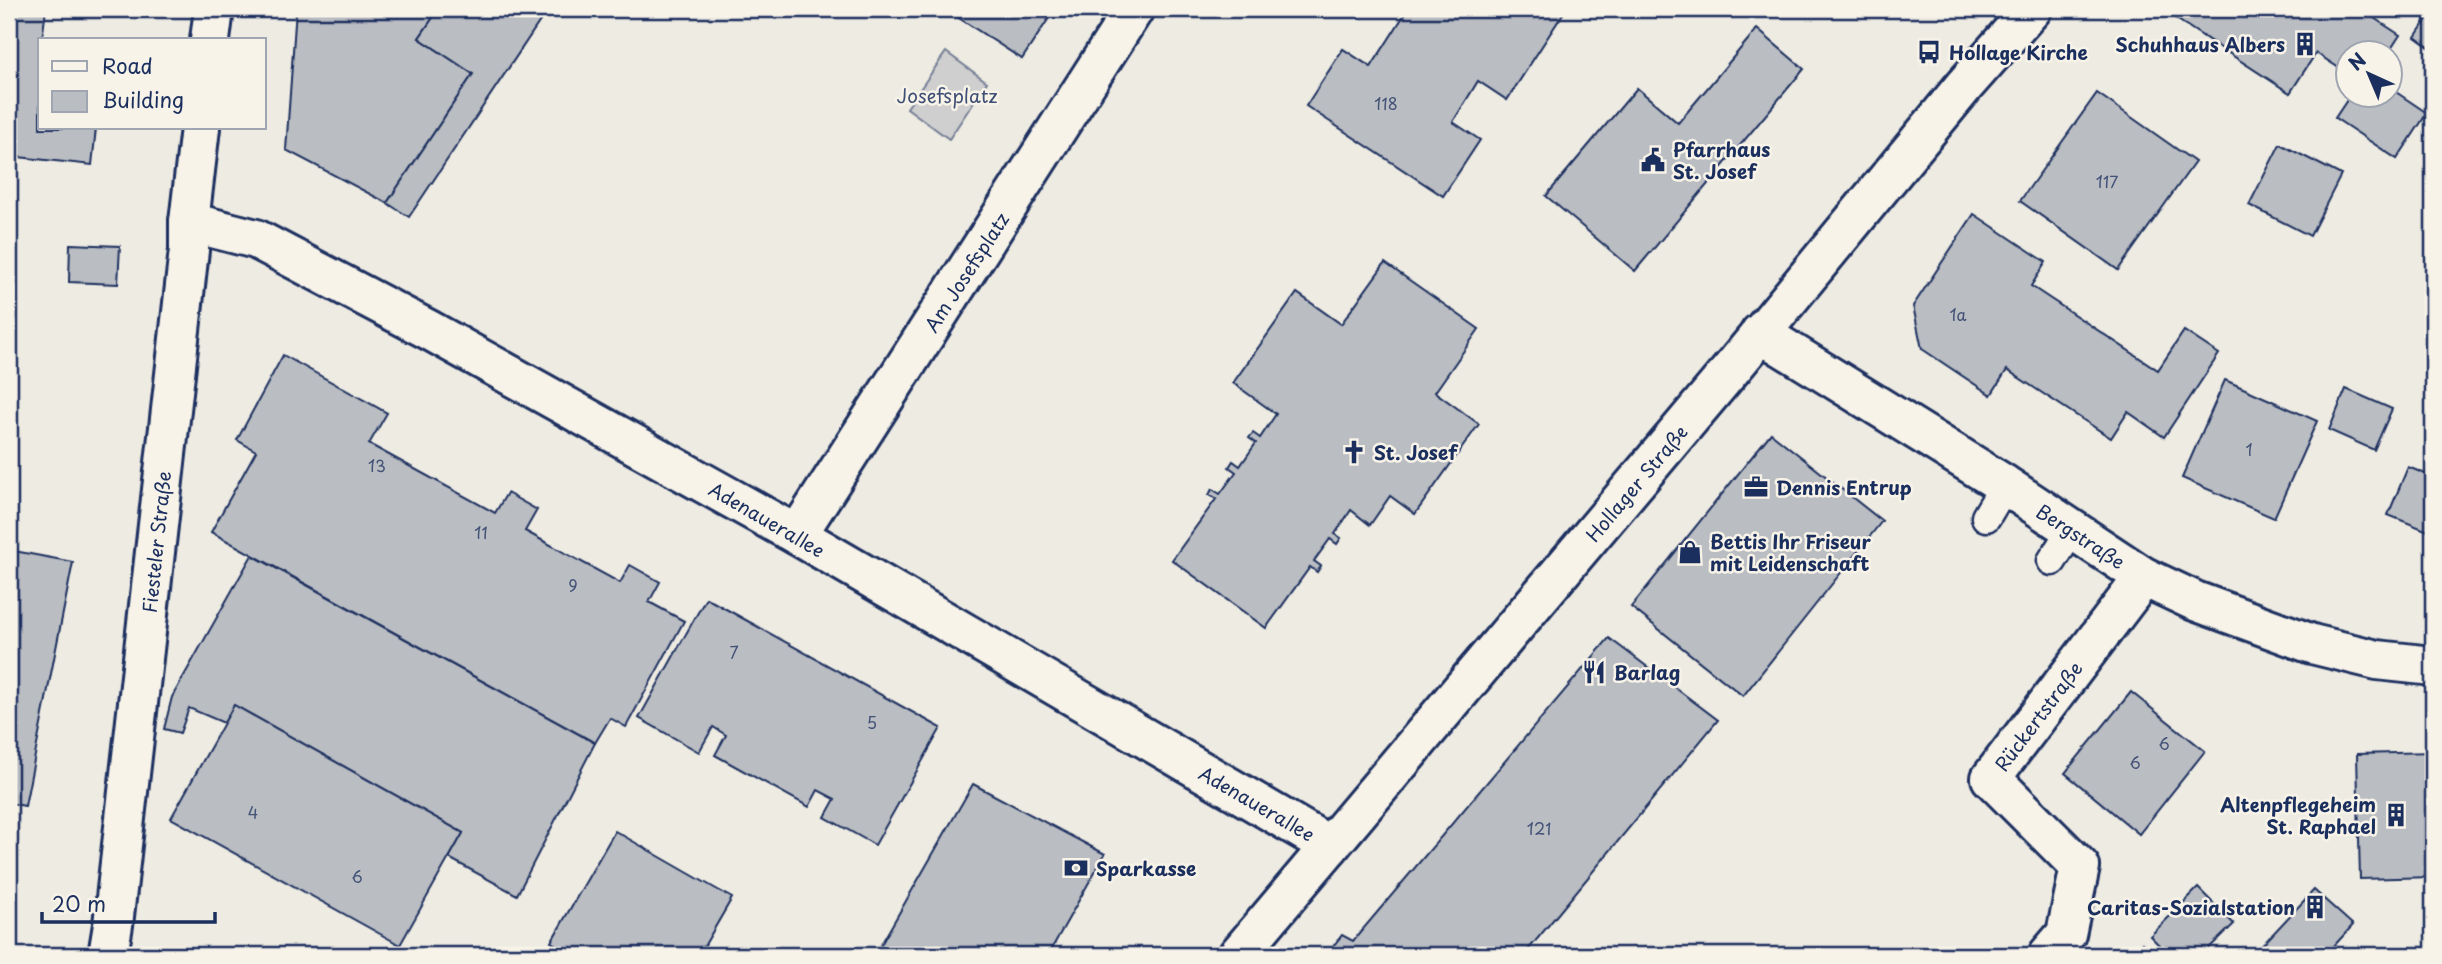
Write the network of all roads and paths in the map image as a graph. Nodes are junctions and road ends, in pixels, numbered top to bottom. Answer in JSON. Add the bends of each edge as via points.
{"nodes":[{"id":1,"x":214,"y":9,"type":"edge"},
{"id":2,"x":1134,"y":9,"type":"edge"},
{"id":3,"x":2032,"y":9,"type":"edge"},
{"id":4,"x":210,"y":38,"type":"edge"},
{"id":5,"x":200,"y":130,"type":"edge"},
{"id":6,"x":189,"y":222,"type":"junction"},
{"id":7,"x":1760,"y":332,"type":"junction"},
{"id":8,"x":797,"y":535,"type":"junction"},
{"id":9,"x":2144,"y":577,"type":"junction"},
{"id":10,"x":2433,"y":666,"type":"edge"},
{"id":11,"x":1330,"y":846,"type":"junction"},
{"id":12,"x":108,"y":955,"type":"edge"},
{"id":13,"x":1238,"y":955,"type":"edge"},
{"id":14,"x":2048,"y":955,"type":"edge"}],
"edges":[{"from":1,"to":4,"type":"street"},
{"from":2,"to":8,"type":"street","name":"Am Josefsplatz"},
{"from":3,"to":7,"type":"street","name":"Hollager Straße"},
{"from":5,"to":6,"type":"street","name":"Fiesteler Straße"},
{"from":6,"to":8,"type":"street","name":"Adenauerallee","via":[[256,239]]},
{"from":6,"to":12,"type":"street","name":"Fiesteler Straße"},
{"from":7,"to":9,"type":"street","name":"Bergstraße","via":[[2062,545]]},
{"from":7,"to":11,"type":"street","name":"Hollager Straße"},
{"from":8,"to":11,"type":"street","name":"Adenauerallee"},
{"from":9,"to":10,"type":"street","name":"Bergstraße","via":[[2194,601],[2312,644],[2377,660]]},
{"from":9,"to":14,"type":"street","name":"Rückertstraße","via":[[1991,778],[2080,867],[2066,934]]},
{"from":11,"to":13,"type":"street","name":"Hollager Straße"}]}
